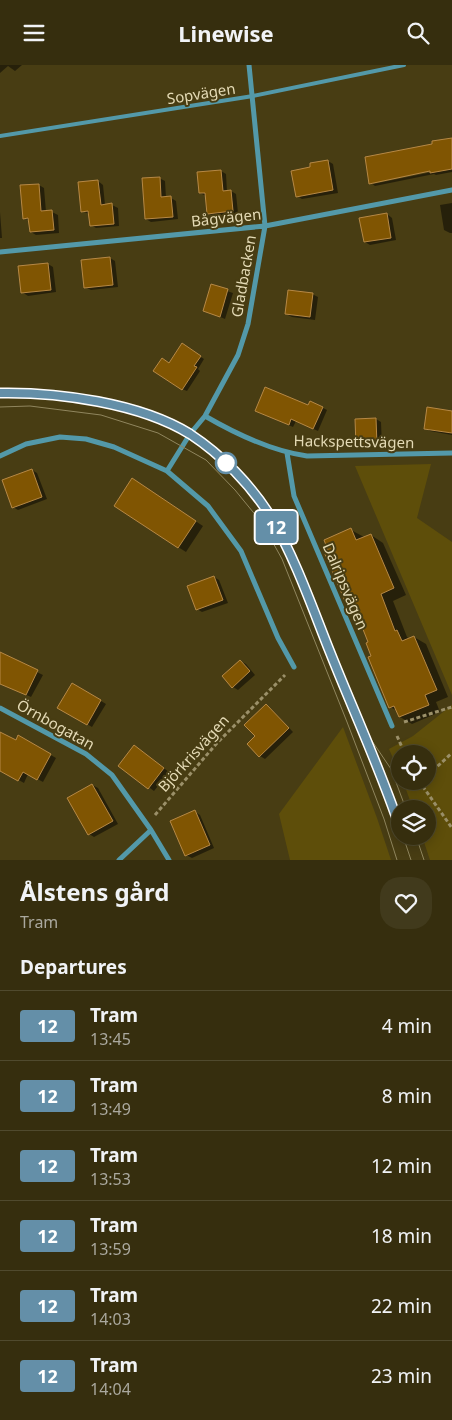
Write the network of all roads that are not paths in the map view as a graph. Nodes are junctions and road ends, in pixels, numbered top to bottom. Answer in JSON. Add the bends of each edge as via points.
{"nodes":[{"id":1,"x":249,"y":65,"type":"edge"},
{"id":2,"x":404,"y":65,"type":"edge"},
{"id":3,"x":253,"y":96,"type":"junction"},
{"id":4,"x":0,"y":136,"type":"edge"},
{"id":5,"x":452,"y":190,"type":"edge"},
{"id":6,"x":265,"y":226,"type":"junction"},
{"id":7,"x":0,"y":252,"type":"edge"},
{"id":8,"x":205,"y":416,"type":"junction"},
{"id":9,"x":287,"y":453,"type":"junction"},
{"id":10,"x":452,"y":453,"type":"edge"},
{"id":11,"x":0,"y":455,"type":"edge"},
{"id":12,"x":167,"y":471,"type":"junction"},
{"id":13,"x":294,"y":667,"type":"road end"},
{"id":14,"x":0,"y":707,"type":"edge"},
{"id":15,"x":392,"y":726,"type":"road end"},
{"id":16,"x":151,"y":830,"type":"junction"},
{"id":17,"x":119,"y":860,"type":"edge"},
{"id":18,"x":169,"y":860,"type":"edge"}],
"edges":[{"from":1,"to":3,"type":"street","name":"Gladbacken"},
{"from":2,"to":3,"type":"lane","name":"Sopvägen"},
{"from":3,"to":4,"type":"lane","name":"Sopvägen"},
{"from":3,"to":6,"type":"street","name":"Gladbacken"},
{"from":5,"to":6,"type":"street","name":"Bågvägen"},
{"from":6,"to":7,"type":"street","name":"Bågvägen"},
{"from":6,"to":8,"type":"street","name":"Gladbacken","via":[[248,324],[238,355]]},
{"from":8,"to":9,"type":"street","name":"Hackspettsvägen"},
{"from":8,"to":12,"type":"street","name":"Gladbacken"},
{"from":9,"to":10,"type":"street","name":"Hackspettsvägen","via":[[307,456]]},
{"from":9,"to":15,"type":"street","name":"Dalripsvägen","via":[[294,495]]},
{"from":11,"to":12,"type":"street","via":[[26,444],[60,437],[86,439],[114,447]]},
{"from":12,"to":13,"type":"street","via":[[208,506],[241,551]]},
{"from":14,"to":16,"type":"street","name":"Örnbogatan","via":[[86,754],[112,775]]},
{"from":16,"to":17,"type":"street"},
{"from":16,"to":18,"type":"street","name":"Örnbogatan"}]}
